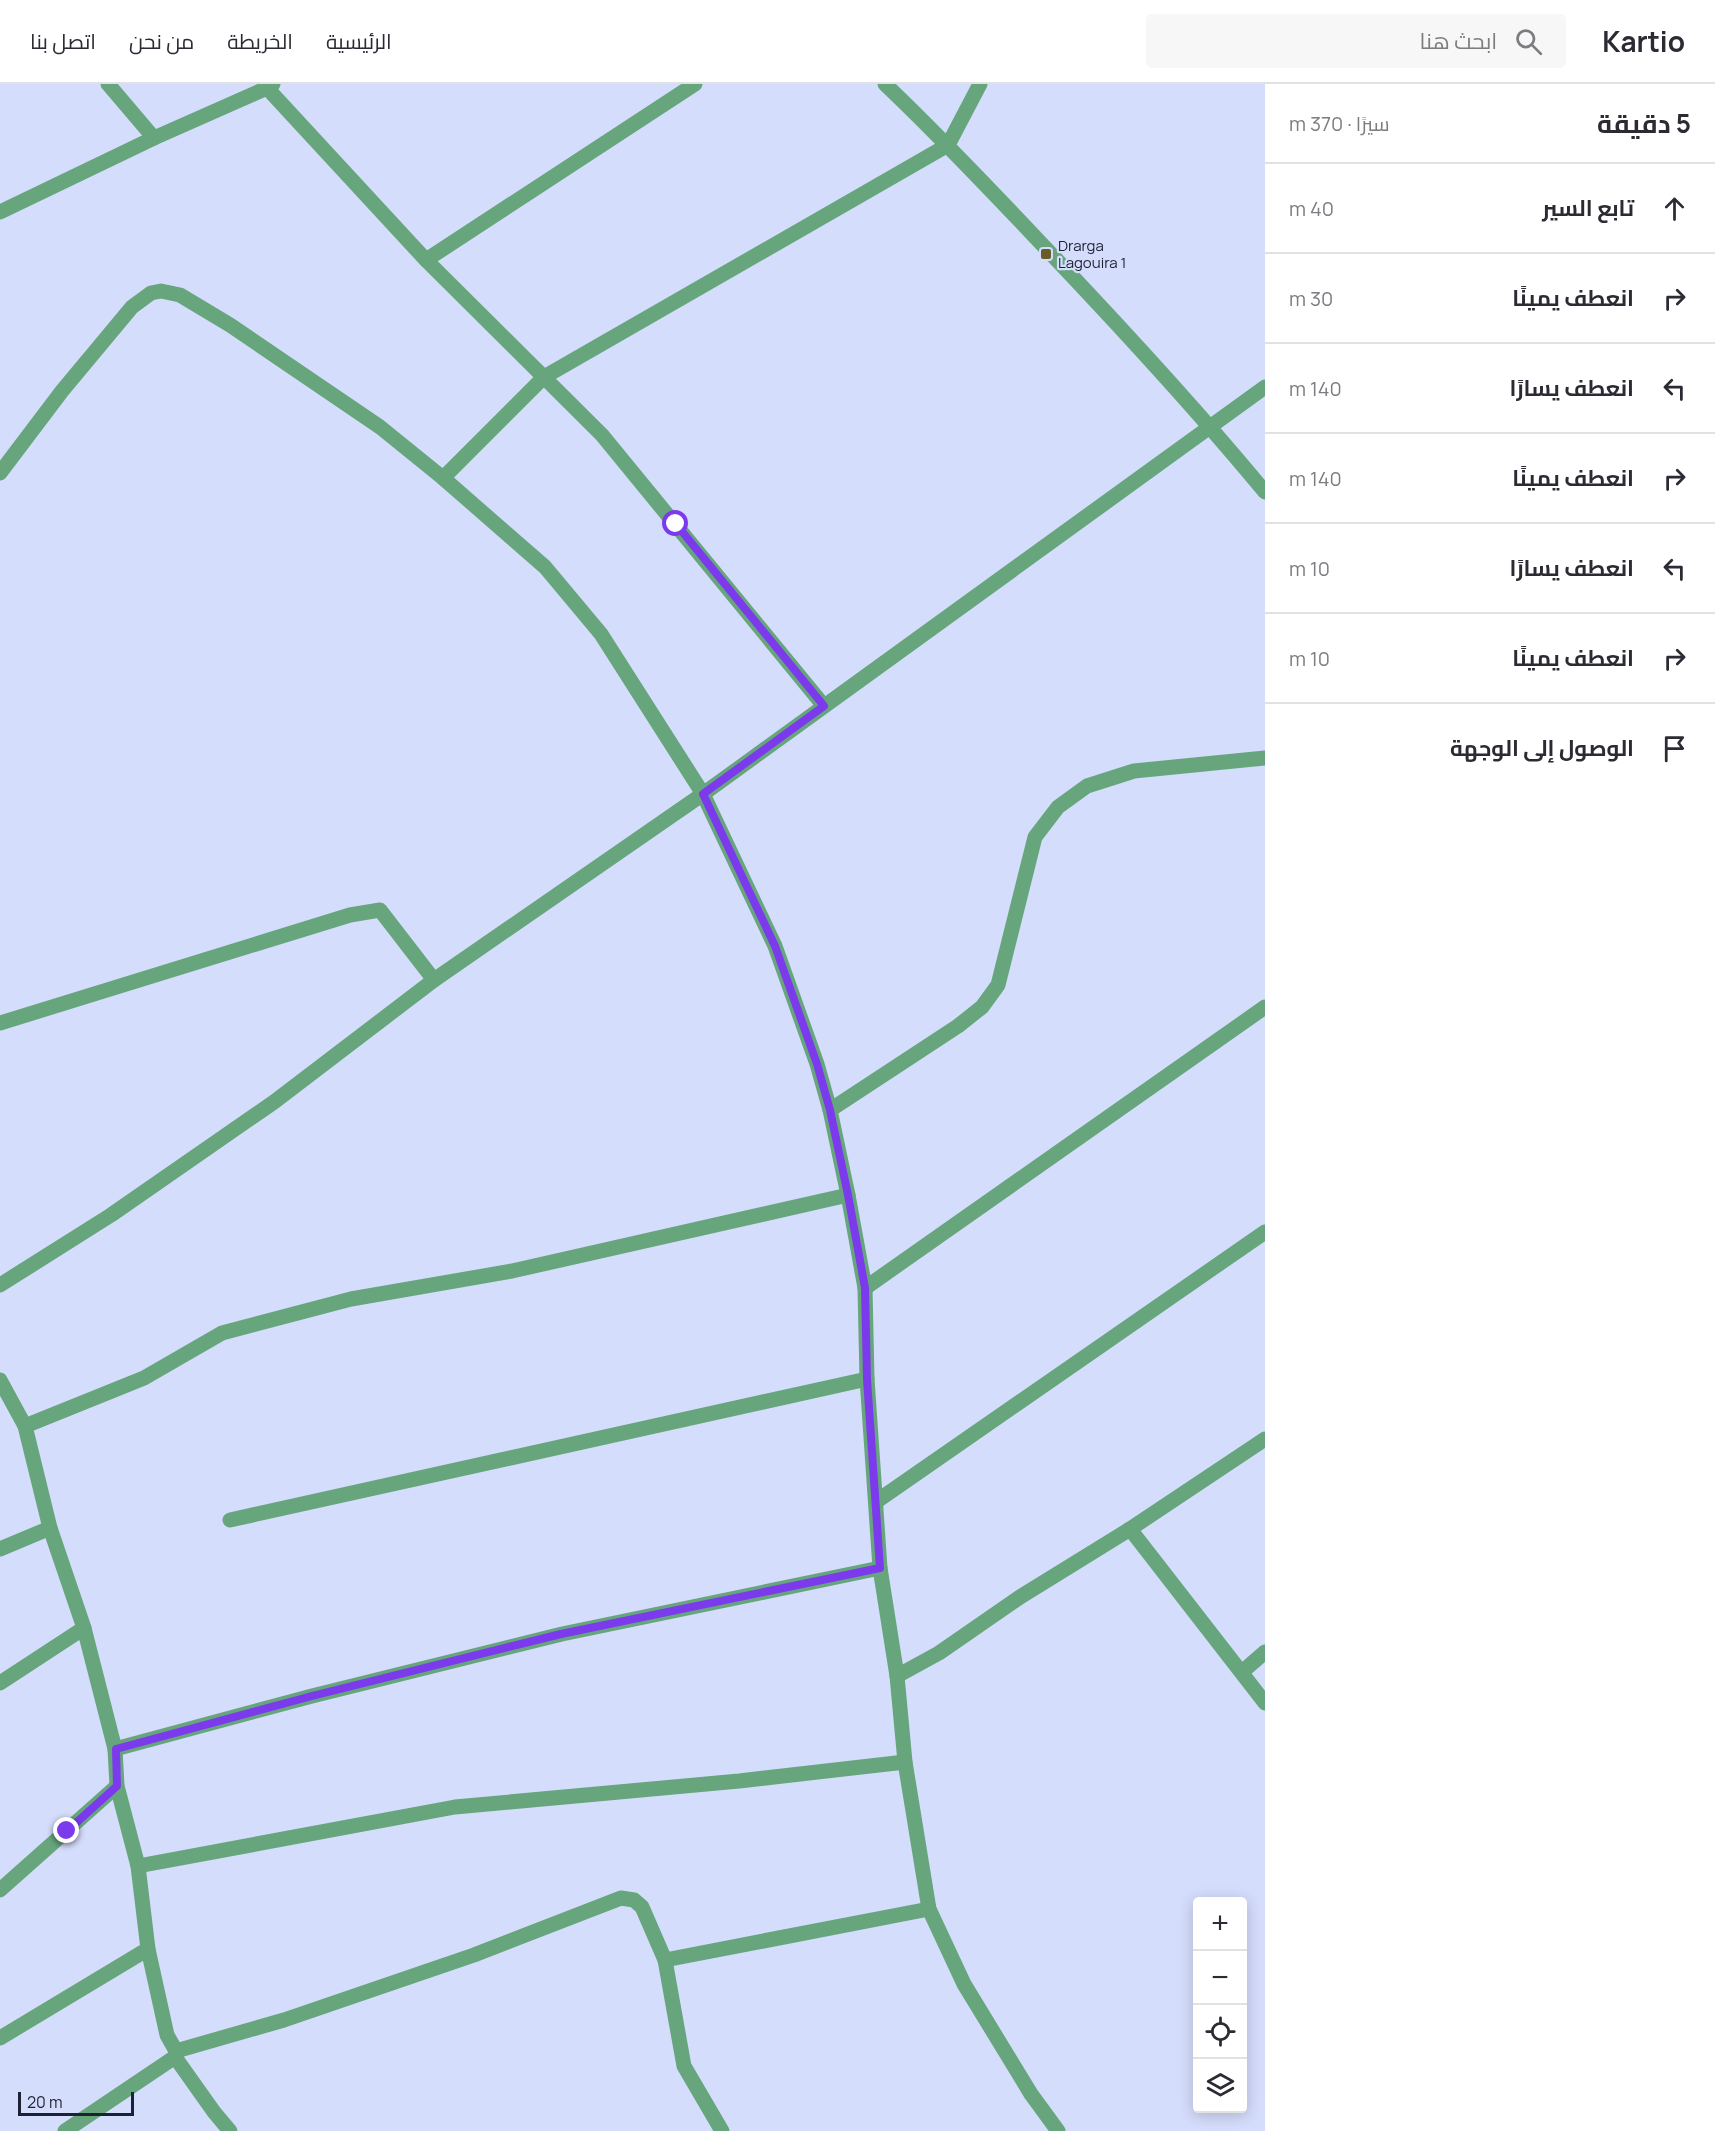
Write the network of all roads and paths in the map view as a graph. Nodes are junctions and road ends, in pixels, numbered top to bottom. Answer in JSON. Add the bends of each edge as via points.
{"nodes":[{"id":1,"x":108,"y":84,"type":"edge"},
{"id":2,"x":695,"y":84,"type":"edge"},
{"id":3,"x":885,"y":84,"type":"edge"},
{"id":4,"x":980,"y":84,"type":"edge"},
{"id":5,"x":270,"y":86,"type":"edge"},
{"id":6,"x":154,"y":138,"type":"junction"},
{"id":7,"x":948,"y":145,"type":"junction"},
{"id":8,"x":0,"y":212,"type":"edge"},
{"id":9,"x":426,"y":260,"type":"junction"},
{"id":10,"x":544,"y":377,"type":"junction"},
{"id":11,"x":1265,"y":387,"type":"edge"},
{"id":12,"x":1211,"y":426,"type":"junction"},
{"id":13,"x":0,"y":473,"type":"edge"},
{"id":14,"x":443,"y":478,"type":"junction"},
{"id":15,"x":1265,"y":492,"type":"edge"},
{"id":16,"x":824,"y":706,"type":"junction"},
{"id":17,"x":1265,"y":759,"type":"edge"},
{"id":18,"x":703,"y":794,"type":"junction"},
{"id":19,"x":434,"y":980,"type":"junction"},
{"id":20,"x":1265,"y":1007,"type":"edge"},
{"id":21,"x":0,"y":1023,"type":"edge"},
{"id":22,"x":830,"y":1110,"type":"junction"},
{"id":23,"x":848,"y":1195,"type":"junction"},
{"id":24,"x":1265,"y":1232,"type":"edge"},
{"id":25,"x":0,"y":1285,"type":"edge"},
{"id":26,"x":865,"y":1288,"type":"junction"},
{"id":27,"x":867,"y":1379,"type":"junction"},
{"id":28,"x":0,"y":1380,"type":"edge"},
{"id":29,"x":25,"y":1426,"type":"junction"},
{"id":30,"x":1265,"y":1438,"type":"edge"},
{"id":31,"x":877,"y":1501,"type":"junction"},
{"id":32,"x":230,"y":1520,"type":"dead end"},
{"id":33,"x":50,"y":1528,"type":"junction"},
{"id":34,"x":1130,"y":1529,"type":"junction"},
{"id":35,"x":0,"y":1549,"type":"edge"},
{"id":36,"x":880,"y":1568,"type":"junction"},
{"id":37,"x":84,"y":1628,"type":"junction"},
{"id":38,"x":1265,"y":1653,"type":"edge"},
{"id":39,"x":1242,"y":1672,"type":"junction"},
{"id":40,"x":897,"y":1676,"type":"junction"},
{"id":41,"x":0,"y":1683,"type":"edge"},
{"id":42,"x":1265,"y":1703,"type":"edge"},
{"id":43,"x":116,"y":1749,"type":"junction"},
{"id":44,"x":905,"y":1762,"type":"junction"},
{"id":45,"x":117,"y":1786,"type":"junction"},
{"id":46,"x":138,"y":1866,"type":"junction"},
{"id":47,"x":0,"y":1890,"type":"edge"},
{"id":48,"x":929,"y":1910,"type":"junction"},
{"id":49,"x":148,"y":1949,"type":"junction"},
{"id":50,"x":665,"y":1960,"type":"junction"},
{"id":51,"x":0,"y":2038,"type":"edge"},
{"id":52,"x":175,"y":2054,"type":"junction"},
{"id":53,"x":65,"y":2131,"type":"edge"},
{"id":54,"x":230,"y":2131,"type":"edge"},
{"id":55,"x":722,"y":2131,"type":"edge"},
{"id":56,"x":1058,"y":2131,"type":"edge"}],
"edges":[{"from":1,"to":6,"type":"street"},
{"from":2,"to":9,"type":"street"},
{"from":3,"to":7,"type":"street"},
{"from":4,"to":7,"type":"street"},
{"from":5,"to":6,"type":"street"},
{"from":5,"to":9,"type":"street"},
{"from":6,"to":8,"type":"street"},
{"from":7,"to":10,"type":"street"},
{"from":7,"to":12,"type":"street"},
{"from":9,"to":10,"type":"street"},
{"from":10,"to":14,"type":"street"},
{"from":10,"to":16,"type":"street","via":[[602,435]]},
{"from":11,"to":12,"type":"street"},
{"from":12,"to":15,"type":"street"},
{"from":12,"to":16,"type":"street"},
{"from":13,"to":14,"type":"street","via":[[132,307],[151,293],[161,291],[180,295],[230,325],[380,427]]},
{"from":14,"to":18,"type":"street","via":[[545,567],[601,634]]},
{"from":16,"to":18,"type":"street"},
{"from":17,"to":22,"type":"street","via":[[1134,771],[1087,786],[1058,807],[1035,837],[998,986],[982,1007],[958,1026]]},
{"from":18,"to":19,"type":"street"},
{"from":18,"to":22,"type":"street","via":[[775,946]]},
{"from":19,"to":21,"type":"street","via":[[380,910],[350,915]]},
{"from":19,"to":25,"type":"street","via":[[274,1102],[111,1215]]},
{"from":20,"to":26,"type":"street"},
{"from":22,"to":23,"type":"street"},
{"from":23,"to":26,"type":"street"},
{"from":23,"to":29,"type":"street","via":[[512,1271],[351,1299],[222,1334],[144,1378]]},
{"from":24,"to":31,"type":"street"},
{"from":26,"to":27,"type":"street"},
{"from":27,"to":31,"type":"street"},
{"from":27,"to":32,"type":"street"},
{"from":28,"to":29,"type":"street"},
{"from":29,"to":33,"type":"street"},
{"from":30,"to":34,"type":"street"},
{"from":31,"to":36,"type":"street"},
{"from":33,"to":35,"type":"street"},
{"from":33,"to":37,"type":"street"},
{"from":34,"to":39,"type":"street"},
{"from":34,"to":40,"type":"street"},
{"from":36,"to":40,"type":"street"},
{"from":36,"to":43,"type":"street","via":[[561,1634]]},
{"from":37,"to":41,"type":"street"},
{"from":37,"to":43,"type":"street"},
{"from":38,"to":39,"type":"street"},
{"from":39,"to":42,"type":"street"},
{"from":40,"to":44,"type":"street"},
{"from":43,"to":45,"type":"street"},
{"from":44,"to":46,"type":"street","via":[[455,1807]]},
{"from":44,"to":48,"type":"street"},
{"from":45,"to":46,"type":"street"},
{"from":45,"to":47,"type":"street"},
{"from":46,"to":49,"type":"street"},
{"from":48,"to":50,"type":"street"},
{"from":48,"to":56,"type":"street","via":[[964,1984]]},
{"from":49,"to":51,"type":"street"},
{"from":49,"to":52,"type":"street","via":[[167,2035]]},
{"from":50,"to":52,"type":"street","via":[[642,1907],[634,1900],[621,1898],[474,1955]]},
{"from":50,"to":55,"type":"street","via":[[684,2066]]},
{"from":52,"to":53,"type":"street"},
{"from":52,"to":54,"type":"street"}]}
